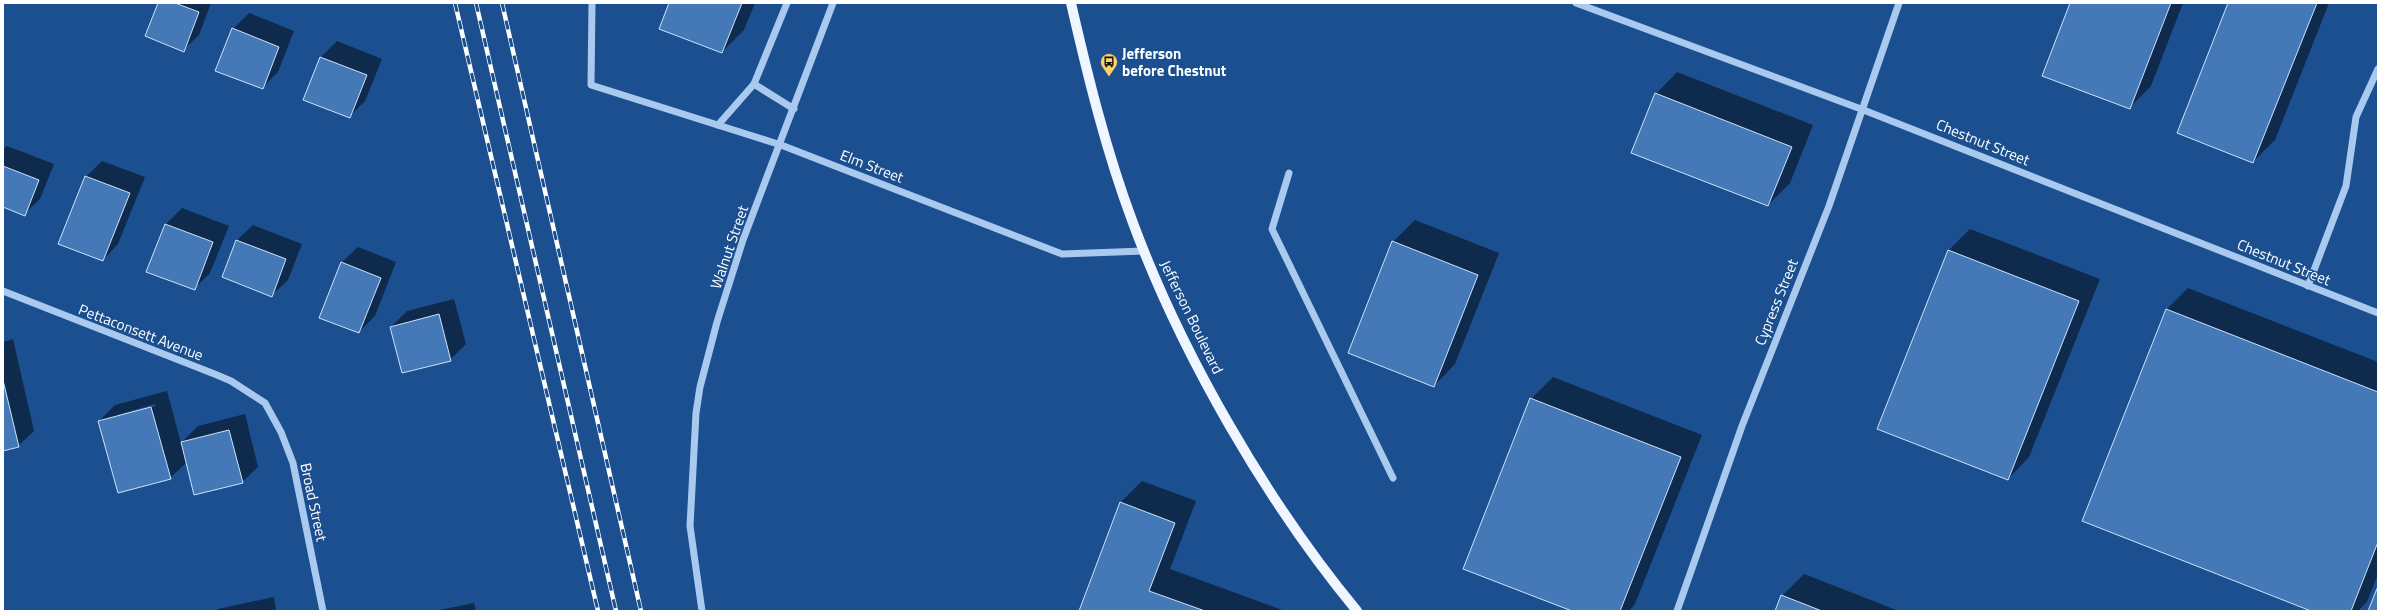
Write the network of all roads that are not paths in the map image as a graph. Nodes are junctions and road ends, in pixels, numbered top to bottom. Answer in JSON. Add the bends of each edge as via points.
{"nodes":[{"id":1,"x":592,"y":3,"type":"edge"},
{"id":2,"x":786,"y":3,"type":"edge"},
{"id":3,"x":833,"y":3,"type":"edge"},
{"id":4,"x":1071,"y":3,"type":"edge"},
{"id":5,"x":1576,"y":3,"type":"edge"},
{"id":6,"x":1899,"y":3,"type":"edge"},
{"id":7,"x":2378,"y":69,"type":"edge"},
{"id":8,"x":754,"y":84,"type":"junction"},
{"id":9,"x":794,"y":109,"type":"junction"},
{"id":10,"x":1861,"y":109,"type":"junction"},
{"id":11,"x":718,"y":125,"type":"junction"},
{"id":12,"x":780,"y":145,"type":"junction"},
{"id":13,"x":1289,"y":173,"type":"dead end"},
{"id":14,"x":1144,"y":250,"type":"junction"},
{"id":15,"x":2308,"y":286,"type":"junction"},
{"id":16,"x":3,"y":291,"type":"edge"},
{"id":17,"x":2378,"y":313,"type":"edge"},
{"id":18,"x":265,"y":403,"type":"joint"},
{"id":19,"x":1393,"y":478,"type":"dead end"},
{"id":20,"x":323,"y":611,"type":"edge"},
{"id":21,"x":702,"y":611,"type":"edge"},
{"id":22,"x":1357,"y":611,"type":"edge"},
{"id":23,"x":1677,"y":611,"type":"edge"}],
"edges":[{"from":1,"to":11,"type":"street","name":"Elm Street","via":[[591,85]]},
{"from":2,"to":8,"type":"street"},
{"from":3,"to":9,"type":"street","name":"Walnut Street"},
{"from":4,"to":14,"type":"main road","name":"Jefferson Boulevard","via":[[1116,176]]},
{"from":5,"to":10,"type":"street","name":"Chestnut Street"},
{"from":6,"to":10,"type":"street","name":"Cypress Street"},
{"from":7,"to":15,"type":"street","via":[[2356,117],[2346,186]]},
{"from":8,"to":9,"type":"street"},
{"from":8,"to":11,"type":"street"},
{"from":9,"to":12,"type":"street","name":"Walnut Street"},
{"from":10,"to":15,"type":"street","name":"Chestnut Street"},
{"from":10,"to":23,"type":"street","name":"Cypress Street","via":[[1829,206],[1742,426]]},
{"from":11,"to":12,"type":"street","name":"Elm Street"},
{"from":12,"to":14,"type":"street","name":"Elm Street","via":[[1062,254]]},
{"from":12,"to":21,"type":"street","name":"Walnut Street","via":[[743,240],[717,322],[696,413],[690,526]]},
{"from":13,"to":19,"type":"street","via":[[1272,229]]},
{"from":14,"to":22,"type":"main road","name":"Jefferson Boulevard","via":[[1192,356],[1224,415],[1290,519]]},
{"from":15,"to":17,"type":"street","name":"Chestnut Street"},
{"from":16,"to":18,"type":"street","name":"Pettaconsett Avenue","via":[[217,375]]},
{"from":18,"to":20,"type":"street","name":"Broad Street","via":[[281,432],[293,463]]}]}
